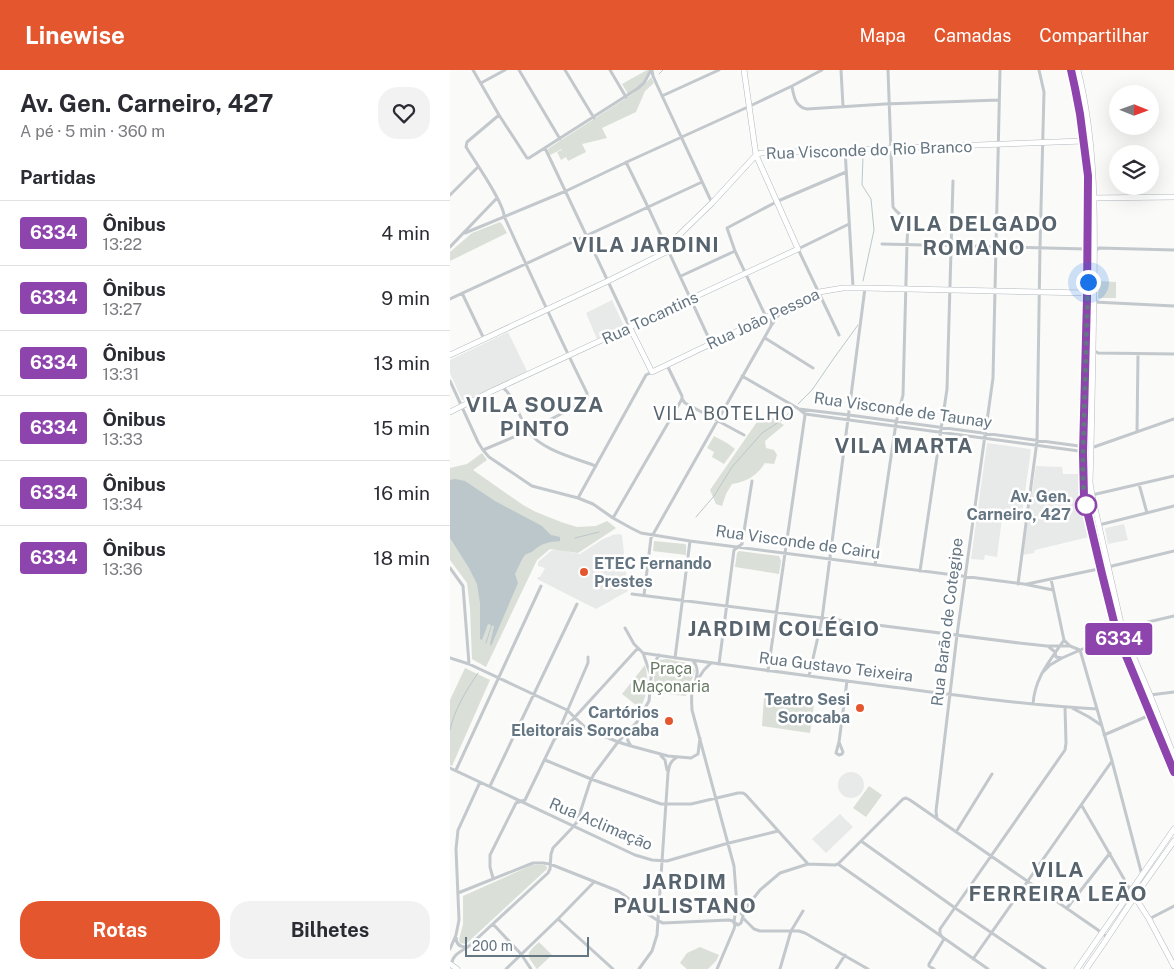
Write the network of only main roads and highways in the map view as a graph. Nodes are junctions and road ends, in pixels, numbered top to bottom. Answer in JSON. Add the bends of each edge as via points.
{"nodes":[{"id":1,"x":744,"y":70,"type":"edge"},
{"id":2,"x":1071,"y":70,"type":"edge"},
{"id":3,"x":1078,"y":70,"type":"edge"},
{"id":4,"x":1083,"y":141,"type":"junction"},
{"id":5,"x":756,"y":155,"type":"junction"},
{"id":6,"x":1174,"y":197,"type":"edge"},
{"id":7,"x":1091,"y":198,"type":"junction"},
{"id":8,"x":1094,"y":287,"type":"junction"},
{"id":9,"x":1087,"y":293,"type":"junction"},
{"id":10,"x":630,"y":328,"type":"junction"},
{"id":11,"x":450,"y":355,"type":"edge"},
{"id":12,"x":450,"y":412,"type":"edge"},
{"id":13,"x":1120,"y":633,"type":"junction"},
{"id":14,"x":1174,"y":756,"type":"edge"},
{"id":15,"x":1174,"y":771,"type":"edge"},
{"id":16,"x":1174,"y":829,"type":"edge"},
{"id":17,"x":1174,"y":841,"type":"edge"},
{"id":18,"x":1133,"y":894,"type":"junction"},
{"id":19,"x":1174,"y":966,"type":"edge"},
{"id":20,"x":1078,"y":968,"type":"edge"},
{"id":21,"x":1086,"y":969,"type":"edge"}],
"edges":[{"from":1,"to":5,"type":"main road"},
{"from":2,"to":4,"type":"main road"},
{"from":3,"to":7,"type":"main road","via":[[1089,128]]},
{"from":4,"to":5,"type":"main road","name":"Rua Visconde do Rio Branco"},
{"from":4,"to":7,"type":"main road"},
{"from":5,"to":10,"type":"main road","name":"Rua Tocantins","via":[[798,249]]},
{"from":5,"to":11,"type":"main road","name":"Rua Visconde do Rio Branco","via":[[668,250]]},
{"from":6,"to":7,"type":"main road"},
{"from":7,"to":8,"type":"main road"},
{"from":7,"to":9,"type":"main road"},
{"from":8,"to":9,"type":"main road"},
{"from":8,"to":13,"type":"main road","via":[[1090,483]]},
{"from":9,"to":10,"type":"main road","name":"Rua João Pessoa","via":[[834,289],[819,292],[652,372]]},
{"from":9,"to":13,"type":"main road","via":[[1084,498],[1100,569]]},
{"from":10,"to":12,"type":"main road","name":"Rua Tocantins"},
{"from":13,"to":14,"type":"main road","via":[[1150,695]]},
{"from":13,"to":15,"type":"main road"},
{"from":16,"to":18,"type":"main road","via":[[1142,875]]},
{"from":17,"to":18,"type":"main road"},
{"from":18,"to":19,"type":"main road"},
{"from":18,"to":20,"type":"main road","via":[[1101,931]]},
{"from":18,"to":21,"type":"main road"}]}
